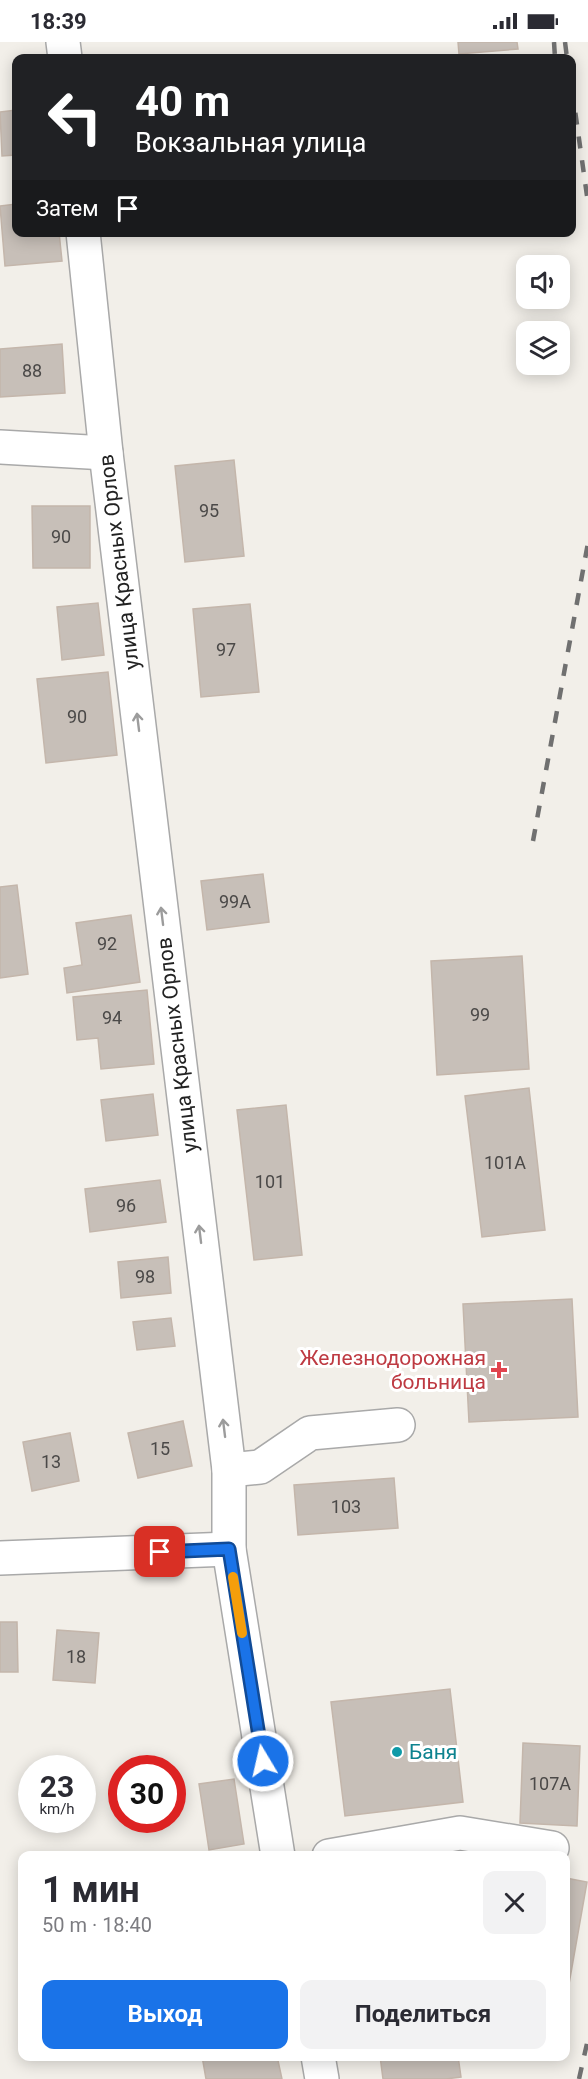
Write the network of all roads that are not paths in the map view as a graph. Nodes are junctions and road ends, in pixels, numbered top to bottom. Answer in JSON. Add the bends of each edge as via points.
{"nodes":[{"id":1,"x":84,"y":237,"type":"edge"},
{"id":2,"x":0,"y":447,"type":"edge"},
{"id":3,"x":106,"y":453,"type":"junction"},
{"id":4,"x":398,"y":1425,"type":"dead end"},
{"id":5,"x":229,"y":1470,"type":"junction"},
{"id":6,"x":229,"y":1549,"type":"junction"},
{"id":7,"x":0,"y":1558,"type":"edge"},
{"id":8,"x":552,"y":1848,"type":"dead end"},
{"id":9,"x":277,"y":1851,"type":"edge"},
{"id":10,"x":357,"y":1851,"type":"edge"},
{"id":11,"x":319,"y":2061,"type":"edge"},
{"id":12,"x":322,"y":2079,"type":"edge"}],
"edges":[{"from":1,"to":3,"type":"street","name":"улица Красных Орлов"},
{"from":2,"to":3,"type":"street"},
{"from":5,"to":3,"type":"street","name":"улица Красных Орлов","one_way":true},
{"from":4,"to":5,"type":"street","via":[[310,1433],[260,1467]]},
{"from":5,"to":6,"type":"street","name":"улица Красных Орлов"},
{"from":6,"to":7,"type":"street"},
{"from":6,"to":9,"type":"street","name":"улица Красных Орлов"},
{"from":8,"to":10,"type":"street","via":[[460,1833]]},
{"from":11,"to":12,"type":"street"}]}
